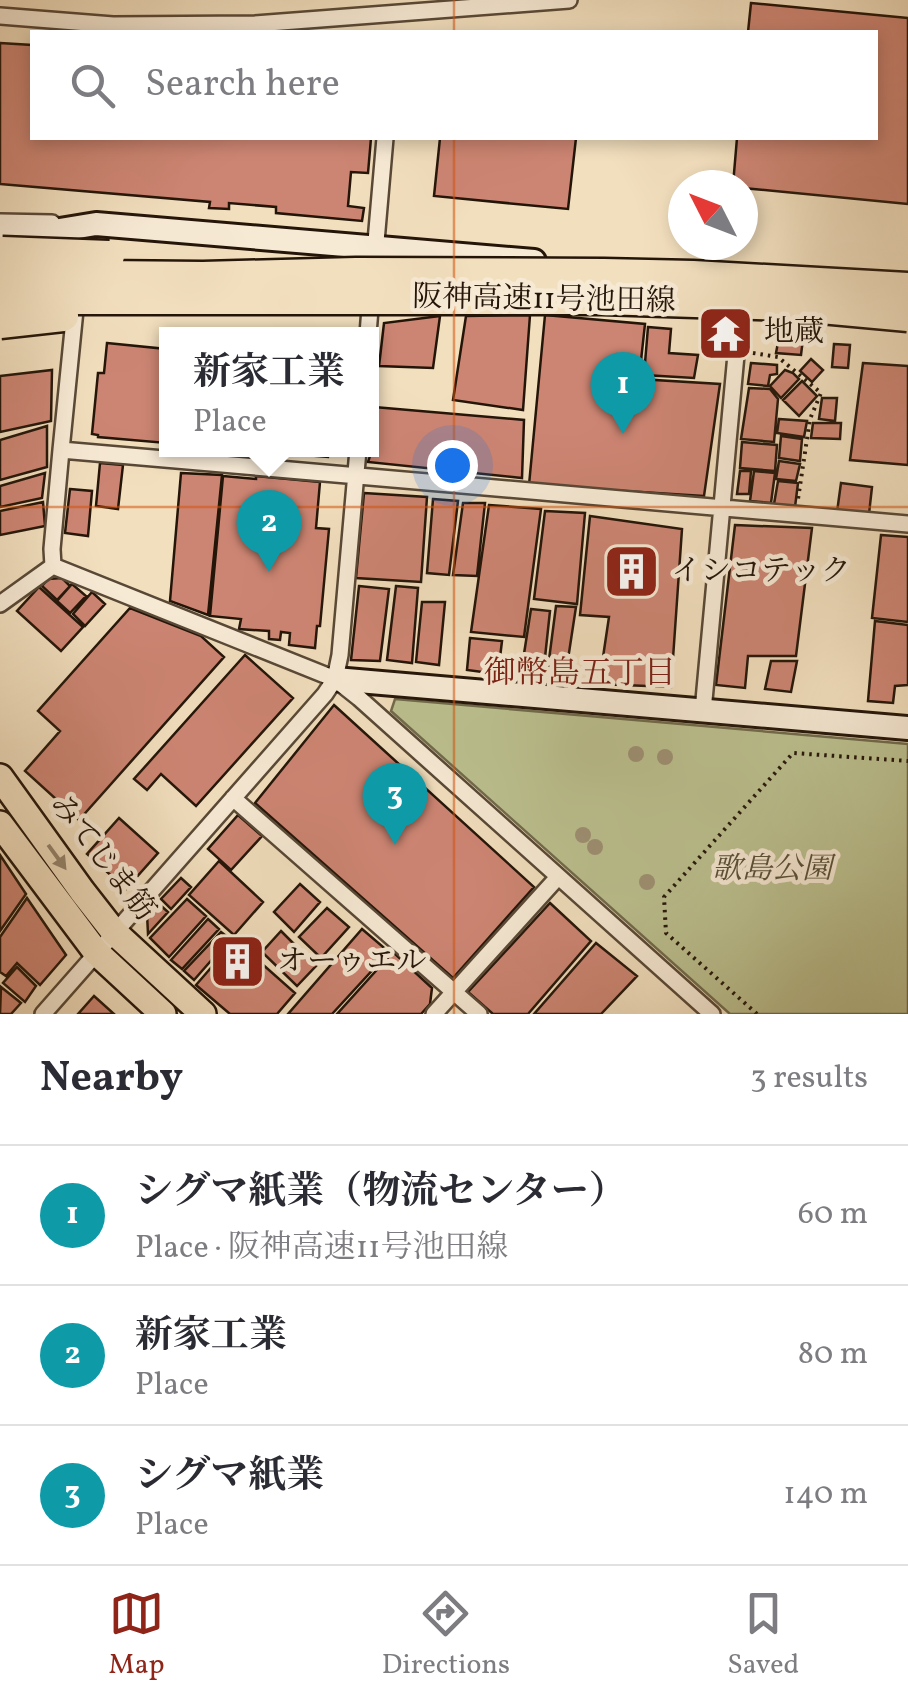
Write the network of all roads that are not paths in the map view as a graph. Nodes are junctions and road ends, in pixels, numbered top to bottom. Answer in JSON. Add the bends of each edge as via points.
{"nodes":[{"id":1,"x":569,"y":0,"type":"edge"},
{"id":2,"x":396,"y":13,"type":"junction"},
{"id":3,"x":0,"y":16,"type":"edge"},
{"id":4,"x":394,"y":30,"type":"edge"},
{"id":5,"x":385,"y":140,"type":"edge"},
{"id":6,"x":0,"y":222,"type":"edge"},
{"id":7,"x":96,"y":224,"type":"junction"},
{"id":8,"x":376,"y":246,"type":"junction"},
{"id":9,"x":1,"y":260,"type":"edge"},
{"id":10,"x":743,"y":280,"type":"junction"},
{"id":11,"x":908,"y":292,"type":"edge"},
{"id":12,"x":250,"y":299,"type":"junction"},
{"id":13,"x":0,"y":300,"type":"edge"},
{"id":14,"x":908,"y":316,"type":"edge"},
{"id":15,"x":0,"y":323,"type":"edge"},
{"id":16,"x":369,"y":327,"type":"edge"},
{"id":17,"x":60,"y":450,"type":"junction"},
{"id":18,"x":357,"y":457,"type":"edge"},
{"id":19,"x":356,"y":476,"type":"junction"},
{"id":20,"x":721,"y":508,"type":"junction"},
{"id":21,"x":908,"y":524,"type":"edge"},
{"id":22,"x":53,"y":566,"type":"junction"},
{"id":23,"x":0,"y":604,"type":"edge"},
{"id":24,"x":334,"y":679,"type":"junction"},
{"id":25,"x":704,"y":710,"type":"junction"},
{"id":26,"x":908,"y":728,"type":"edge"},
{"id":27,"x":0,"y":777,"type":"edge"},
{"id":28,"x":233,"y":798,"type":"junction"},
{"id":29,"x":0,"y":824,"type":"edge"},
{"id":30,"x":558,"y":877,"type":"junction"},
{"id":31,"x":114,"y":932,"type":"junction"},
{"id":32,"x":96,"y":952,"type":"junction"},
{"id":33,"x":454,"y":992,"type":"junction"},
{"id":34,"x":43,"y":1014,"type":"edge"},
{"id":35,"x":164,"y":1014,"type":"edge"},
{"id":36,"x":203,"y":1014,"type":"edge"},
{"id":37,"x":434,"y":1014,"type":"edge"},
{"id":38,"x":479,"y":1014,"type":"edge"},
{"id":39,"x":712,"y":1014,"type":"edge"}],
"edges":[{"from":1,"to":2,"type":"street"},
{"from":2,"to":3,"type":"street","via":[[255,24],[113,25]]},
{"from":2,"to":4,"type":"street"},
{"from":5,"to":8,"type":"street"},
{"from":6,"to":7,"type":"street"},
{"from":7,"to":8,"type":"street"},
{"from":7,"to":9,"type":"street"},
{"from":7,"to":9,"type":"street"},
{"from":7,"to":17,"type":"street","via":[[78,286]]},
{"from":8,"to":10,"type":"street"},
{"from":8,"to":16,"type":"street"},
{"from":9,"to":11,"type":"highway","name":"阪神高速11号池田線","bridge":true,"via":[[676,276]]},
{"from":10,"to":11,"type":"street"},
{"from":10,"to":20,"type":"street"},
{"from":12,"to":13,"type":"highway","name":"阪神高速11号池田線","bridge":true},
{"from":12,"to":14,"type":"highway","name":"阪神高速11号池田線","bridge":true,"via":[[602,299]]},
{"from":12,"to":15,"type":"highway","bridge":true},
{"from":17,"to":19,"type":"street"},
{"from":17,"to":22,"type":"street"},
{"from":18,"to":19,"type":"street"},
{"from":19,"to":20,"type":"street"},
{"from":19,"to":24,"type":"street"},
{"from":20,"to":21,"type":"street"},
{"from":20,"to":25,"type":"street"},
{"from":22,"to":23,"type":"street"},
{"from":22,"to":24,"type":"street"},
{"from":24,"to":25,"type":"street"},
{"from":24,"to":28,"type":"street"},
{"from":24,"to":30,"type":"street"},
{"from":25,"to":26,"type":"street"},
{"from":27,"to":31,"type":"main road","name":"みてじま筋","one_way":true},
{"from":28,"to":31,"type":"street"},
{"from":28,"to":33,"type":"street"},
{"from":29,"to":32,"type":"main road","name":"みてじま筋"},
{"from":30,"to":33,"type":"street"},
{"from":30,"to":39,"type":"street"},
{"from":31,"to":32,"type":"street"},
{"from":31,"to":36,"type":"main road","name":"みてじま筋"},
{"from":32,"to":34,"type":"street"},
{"from":32,"to":35,"type":"main road","name":"みてじま筋"},
{"from":33,"to":37,"type":"street"},
{"from":33,"to":38,"type":"street"}]}
